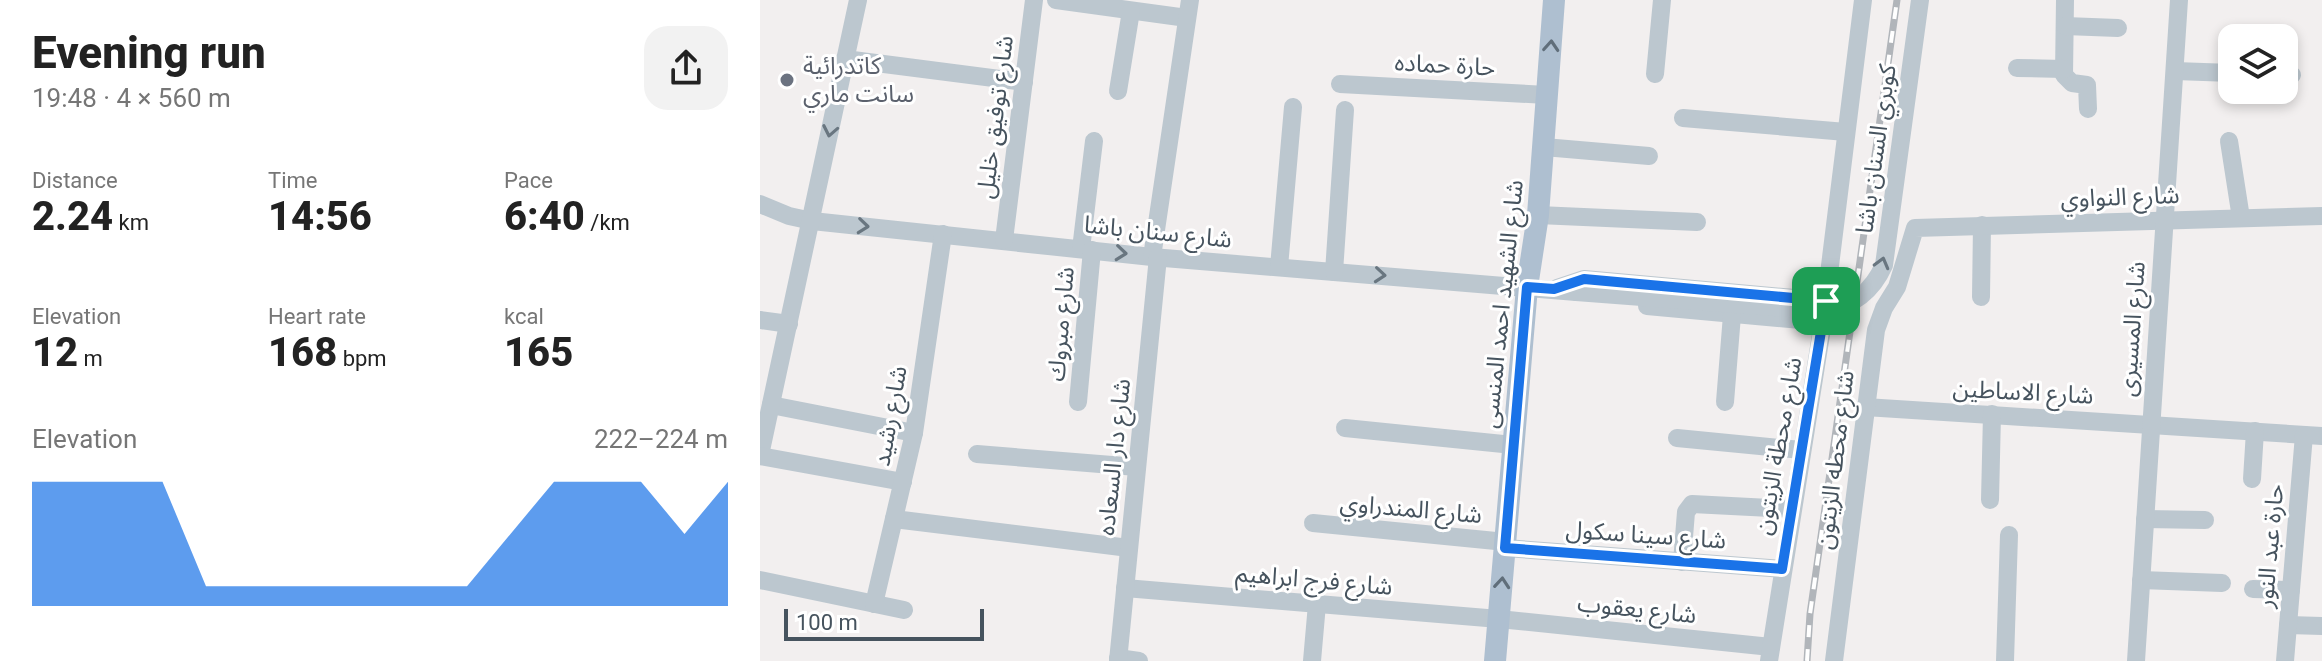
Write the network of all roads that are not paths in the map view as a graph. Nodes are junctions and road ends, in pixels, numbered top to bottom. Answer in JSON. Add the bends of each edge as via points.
{"nodes":[{"id":1,"x":858,"y":0,"type":"edge"},
{"id":2,"x":1034,"y":0,"type":"edge"},
{"id":3,"x":1056,"y":0,"type":"edge"},
{"id":4,"x":1554,"y":0,"type":"edge"},
{"id":5,"x":1662,"y":0,"type":"edge"},
{"id":6,"x":1863,"y":0,"type":"edge"},
{"id":7,"x":1920,"y":0,"type":"edge"},
{"id":8,"x":2065,"y":0,"type":"edge"},
{"id":9,"x":2179,"y":0,"type":"edge"},
{"id":10,"x":1188,"y":9,"type":"edge"},
{"id":11,"x":1131,"y":11,"type":"junction"},
{"id":12,"x":2065,"y":26,"type":"junction"},
{"id":13,"x":2118,"y":28,"type":"dead end"},
{"id":14,"x":845,"y":59,"type":"junction"},
{"id":15,"x":2017,"y":68,"type":"dead end"},
{"id":16,"x":2064,"y":69,"type":"junction"},
{"id":17,"x":2175,"y":71,"type":"junction"},
{"id":18,"x":2218,"y":73,"type":"edge"},
{"id":19,"x":1655,"y":74,"type":"dead end"},
{"id":20,"x":1024,"y":82,"type":"junction"},
{"id":21,"x":1340,"y":84,"type":"dead end"},
{"id":22,"x":1118,"y":91,"type":"dead end"},
{"id":23,"x":1547,"y":95,"type":"junction"},
{"id":24,"x":1293,"y":107,"type":"dead end"},
{"id":25,"x":2088,"y":109,"type":"dead end"},
{"id":26,"x":1345,"y":110,"type":"dead end"},
{"id":27,"x":1683,"y":118,"type":"dead end"},
{"id":28,"x":1846,"y":132,"type":"junction"},
{"id":29,"x":1094,"y":141,"type":"dead end"},
{"id":30,"x":2229,"y":141,"type":"dead end"},
{"id":31,"x":1544,"y":147,"type":"junction"},
{"id":32,"x":1649,"y":156,"type":"dead end"},
{"id":33,"x":760,"y":204,"type":"edge"},
{"id":34,"x":1538,"y":215,"type":"junction"},
{"id":35,"x":2322,"y":216,"type":"edge"},
{"id":36,"x":2241,"y":218,"type":"junction"},
{"id":37,"x":2164,"y":220,"type":"junction"},
{"id":38,"x":812,"y":221,"type":"junction"},
{"id":39,"x":1697,"y":222,"type":"dead end"},
{"id":40,"x":1982,"y":225,"type":"junction"},
{"id":41,"x":1919,"y":227,"type":"joint"},
{"id":42,"x":943,"y":234,"type":"junction"},
{"id":43,"x":1004,"y":240,"type":"junction"},
{"id":44,"x":1086,"y":249,"type":"junction"},
{"id":45,"x":1155,"y":257,"type":"junction"},
{"id":46,"x":1279,"y":267,"type":"junction"},
{"id":47,"x":1334,"y":272,"type":"junction"},
{"id":48,"x":1527,"y":287,"type":"junction"},
{"id":49,"x":1554,"y":289,"type":"junction"},
{"id":50,"x":1576,"y":292,"type":"joint"},
{"id":51,"x":1981,"y":297,"type":"dead end"},
{"id":52,"x":1826,"y":301,"type":"junction"},
{"id":53,"x":1732,"y":315,"type":"junction"},
{"id":54,"x":760,"y":320,"type":"edge"},
{"id":55,"x":1823,"y":322,"type":"junction"},
{"id":56,"x":789,"y":324,"type":"junction"},
{"id":57,"x":1078,"y":402,"type":"dead end"},
{"id":58,"x":1725,"y":402,"type":"dead end"},
{"id":59,"x":1865,"y":407,"type":"junction"},
{"id":60,"x":767,"y":408,"type":"edge"},
{"id":61,"x":1992,"y":414,"type":"junction"},
{"id":62,"x":2150,"y":424,"type":"junction"},
{"id":63,"x":1345,"y":428,"type":"dead end"},
{"id":64,"x":2255,"y":431,"type":"junction"},
{"id":65,"x":914,"y":433,"type":"junction"},
{"id":66,"x":2313,"y":435,"type":"edge"},
{"id":67,"x":1677,"y":438,"type":"dead end"},
{"id":68,"x":1513,"y":445,"type":"junction"},
{"id":69,"x":1801,"y":450,"type":"junction"},
{"id":70,"x":977,"y":454,"type":"dead end"},
{"id":71,"x":760,"y":456,"type":"edge"},
{"id":72,"x":1137,"y":467,"type":"junction"},
{"id":73,"x":2252,"y":479,"type":"dead end"},
{"id":74,"x":903,"y":482,"type":"junction"},
{"id":75,"x":1990,"y":500,"type":"dead end"},
{"id":76,"x":1791,"y":509,"type":"junction"},
{"id":77,"x":894,"y":519,"type":"junction"},
{"id":78,"x":2145,"y":519,"type":"junction"},
{"id":79,"x":2205,"y":520,"type":"dead end"},
{"id":80,"x":1313,"y":523,"type":"dead end"},
{"id":81,"x":2009,"y":535,"type":"dead end"},
{"id":82,"x":1505,"y":545,"type":"junction"},
{"id":83,"x":1129,"y":548,"type":"junction"},
{"id":84,"x":1682,"y":562,"type":"junction"},
{"id":85,"x":1782,"y":569,"type":"junction"},
{"id":86,"x":760,"y":580,"type":"edge"},
{"id":87,"x":2141,"y":580,"type":"junction"},
{"id":88,"x":2222,"y":583,"type":"dead end"},
{"id":89,"x":1125,"y":588,"type":"junction"},
{"id":90,"x":2253,"y":589,"type":"dead end"},
{"id":91,"x":2291,"y":590,"type":"junction"},
{"id":92,"x":874,"y":604,"type":"junction"},
{"id":93,"x":1317,"y":604,"type":"junction"},
{"id":94,"x":904,"y":610,"type":"dead end"},
{"id":95,"x":1499,"y":619,"type":"junction"},
{"id":96,"x":2288,"y":625,"type":"junction"},
{"id":97,"x":2322,"y":626,"type":"edge"},
{"id":98,"x":1770,"y":654,"type":"edge"},
{"id":99,"x":1118,"y":660,"type":"edge"},
{"id":100,"x":1139,"y":661,"type":"edge"},
{"id":101,"x":1312,"y":661,"type":"edge"},
{"id":102,"x":1495,"y":661,"type":"edge"},
{"id":103,"x":1834,"y":661,"type":"edge"},
{"id":104,"x":2005,"y":661,"type":"edge"},
{"id":105,"x":2136,"y":661,"type":"edge"},
{"id":106,"x":2285,"y":661,"type":"edge"}],
"edges":[{"from":1,"to":14,"type":"street"},
{"from":2,"to":20,"type":"street","name":"شارع توفيق خليل"},
{"from":3,"to":11,"type":"street"},
{"from":23,"to":4,"type":"main road","name":"شارع الشهيد احمد المنسى","one_way":true},
{"from":5,"to":19,"type":"street"},
{"from":6,"to":28,"type":"street","name":"شارع محطة الزيتون"},
{"from":50,"to":7,"type":"street","name":"كوبري السنان باشا","one_way":true,"bridge":true,"via":[[1825,311],[1865,293],[1884,265]]},
{"from":8,"to":12,"type":"street"},
{"from":9,"to":17,"type":"street","name":"شارع المسيرى"},
{"from":10,"to":11,"type":"street"},
{"from":10,"to":45,"type":"street","name":"شارع دار السعاده"},
{"from":11,"to":22,"type":"street"},
{"from":12,"to":13,"type":"street"},
{"from":12,"to":16,"type":"street"},
{"from":14,"to":20,"type":"street"},
{"from":14,"to":38,"type":"street","one_way":true},
{"from":15,"to":16,"type":"street"},
{"from":16,"to":25,"type":"street","via":[[2067,80],[2087,85]]},
{"from":17,"to":18,"type":"street"},
{"from":17,"to":37,"type":"street","name":"شارع المسيرى"},
{"from":20,"to":43,"type":"street","name":"شارع توفيق خليل"},
{"from":21,"to":23,"type":"street","name":"حارة حماده"},
{"from":23,"to":31,"type":"main road","name":"شارع الشهيد احمد المنسى"},
{"from":24,"to":46,"type":"street"},
{"from":26,"to":47,"type":"street"},
{"from":27,"to":28,"type":"street"},
{"from":28,"to":52,"type":"street","name":"شارع محطة الزيتون"},
{"from":29,"to":44,"type":"street","name":"شارع مبروك"},
{"from":30,"to":36,"type":"street"},
{"from":31,"to":32,"type":"street"},
{"from":31,"to":34,"type":"main road","name":"شارع الشهيد احمد المنسى"},
{"from":33,"to":38,"type":"street","name":"شارع سنان باشا"},
{"from":34,"to":39,"type":"street"},
{"from":34,"to":48,"type":"main road","name":"شارع الشهيد احمد المنسى"},
{"from":35,"to":36,"type":"street","name":"شارع النواوي"},
{"from":36,"to":37,"type":"street","name":"شارع النواوي"},
{"from":37,"to":40,"type":"street","name":"شارع النواوي"},
{"from":37,"to":62,"type":"street","name":"شارع المسيرى"},
{"from":38,"to":42,"type":"street","name":"شارع سنان باشا","one_way":true},
{"from":38,"to":56,"type":"street"},
{"from":40,"to":41,"type":"street","name":"شارع النواوي"},
{"from":40,"to":51,"type":"street"},
{"from":41,"to":59,"type":"street","name":"شارع محطه الزيتون","via":[[1876,330]]},
{"from":42,"to":43,"type":"street","name":"شارع سنان باشا"},
{"from":42,"to":65,"type":"street","name":"شارع رشيد"},
{"from":43,"to":44,"type":"street","name":"شارع سنان باشا"},
{"from":44,"to":45,"type":"street","name":"شارع سنان باشا","one_way":true},
{"from":44,"to":57,"type":"street","name":"شارع مبروك"},
{"from":45,"to":46,"type":"street","name":"شارع سنان باشا"},
{"from":45,"to":72,"type":"street","name":"شارع دار السعاده"},
{"from":46,"to":47,"type":"street","name":"شارع سنان باشا"},
{"from":47,"to":48,"type":"street","name":"شارع سنان باشا","one_way":true},
{"from":48,"to":49,"type":"street","name":"شارع سنان باشا"},
{"from":48,"to":68,"type":"main road","name":"شارع الشهيد احمد المنسى"},
{"from":49,"to":50,"type":"street","name":"شارع سنان باشا"},
{"from":49,"to":52,"type":"street","name":"شارع سنان باشا","via":[[1584,279]]},
{"from":49,"to":53,"type":"street","name":"شارع سنان باشا","via":[[1573,298]]},
{"from":52,"to":55,"type":"street","name":"شارع محطة الزيتون"},
{"from":53,"to":55,"type":"street","name":"شارع سنان باشا"},
{"from":53,"to":58,"type":"street"},
{"from":54,"to":56,"type":"street"},
{"from":55,"to":69,"type":"street","name":"شارع محطة الزيتون"},
{"from":56,"to":60,"type":"street"},
{"from":59,"to":61,"type":"street","name":"شارع الاساطين"},
{"from":59,"to":103,"type":"street","name":"شارع محطه الزيتون"},
{"from":60,"to":65,"type":"street"},
{"from":60,"to":71,"type":"street"},
{"from":61,"to":62,"type":"street","name":"شارع الاساطين"},
{"from":61,"to":75,"type":"street"},
{"from":62,"to":64,"type":"street","name":"شارع الاساطين"},
{"from":62,"to":78,"type":"street","name":"شارع المسيرى"},
{"from":63,"to":68,"type":"street"},
{"from":64,"to":66,"type":"street","name":"شارع الاساطين"},
{"from":64,"to":73,"type":"street"},
{"from":65,"to":74,"type":"street","name":"شارع رشيد"},
{"from":66,"to":91,"type":"street","name":"حارة عبد النور"},
{"from":67,"to":69,"type":"street"},
{"from":68,"to":82,"type":"main road","name":"شارع الشهيد احمد المنسى"},
{"from":69,"to":76,"type":"street","name":"شارع محطة الزيتون"},
{"from":70,"to":72,"type":"street"},
{"from":71,"to":74,"type":"street"},
{"from":72,"to":83,"type":"street","name":"شارع دار السعاده"},
{"from":74,"to":77,"type":"street","name":"شارع رشيد"},
{"from":76,"to":84,"type":"street","via":[[1692,504],[1686,512]]},
{"from":76,"to":85,"type":"street","name":"شارع محطة الزيتون"},
{"from":77,"to":83,"type":"street"},
{"from":77,"to":92,"type":"street","name":"شارع رشيد"},
{"from":78,"to":79,"type":"street"},
{"from":78,"to":87,"type":"street","name":"شارع المسيرى"},
{"from":80,"to":82,"type":"street","name":"شارع المندراوي"},
{"from":81,"to":104,"type":"street"},
{"from":82,"to":84,"type":"street","name":"شارع سينا سكول"},
{"from":95,"to":82,"type":"main road","name":"شارع الشهيد احمد المنسى","one_way":true},
{"from":83,"to":89,"type":"street","name":"شارع دار السعاده"},
{"from":84,"to":85,"type":"street","name":"شارع سينا سكول"},
{"from":85,"to":98,"type":"street","name":"شارع محطة الزيتون"},
{"from":86,"to":92,"type":"street"},
{"from":87,"to":88,"type":"street"},
{"from":87,"to":105,"type":"street","name":"شارع المسيرى"},
{"from":89,"to":93,"type":"street","name":"شارع فرج ابراهيم"},
{"from":89,"to":99,"type":"street","name":"شارع دار السعاده"},
{"from":90,"to":91,"type":"street"},
{"from":91,"to":96,"type":"street","name":"حارة عبد النور"},
{"from":92,"to":94,"type":"street"},
{"from":93,"to":95,"type":"street","name":"شارع فرج ابراهيم"},
{"from":93,"to":101,"type":"street"},
{"from":95,"to":98,"type":"street","name":"شارع يعقوب"},
{"from":95,"to":102,"type":"main road","name":"شارع الشهيد احمد المنسى"},
{"from":96,"to":97,"type":"street"},
{"from":96,"to":106,"type":"street","name":"حارة عبد النور"},
{"from":99,"to":100,"type":"street"}]}
